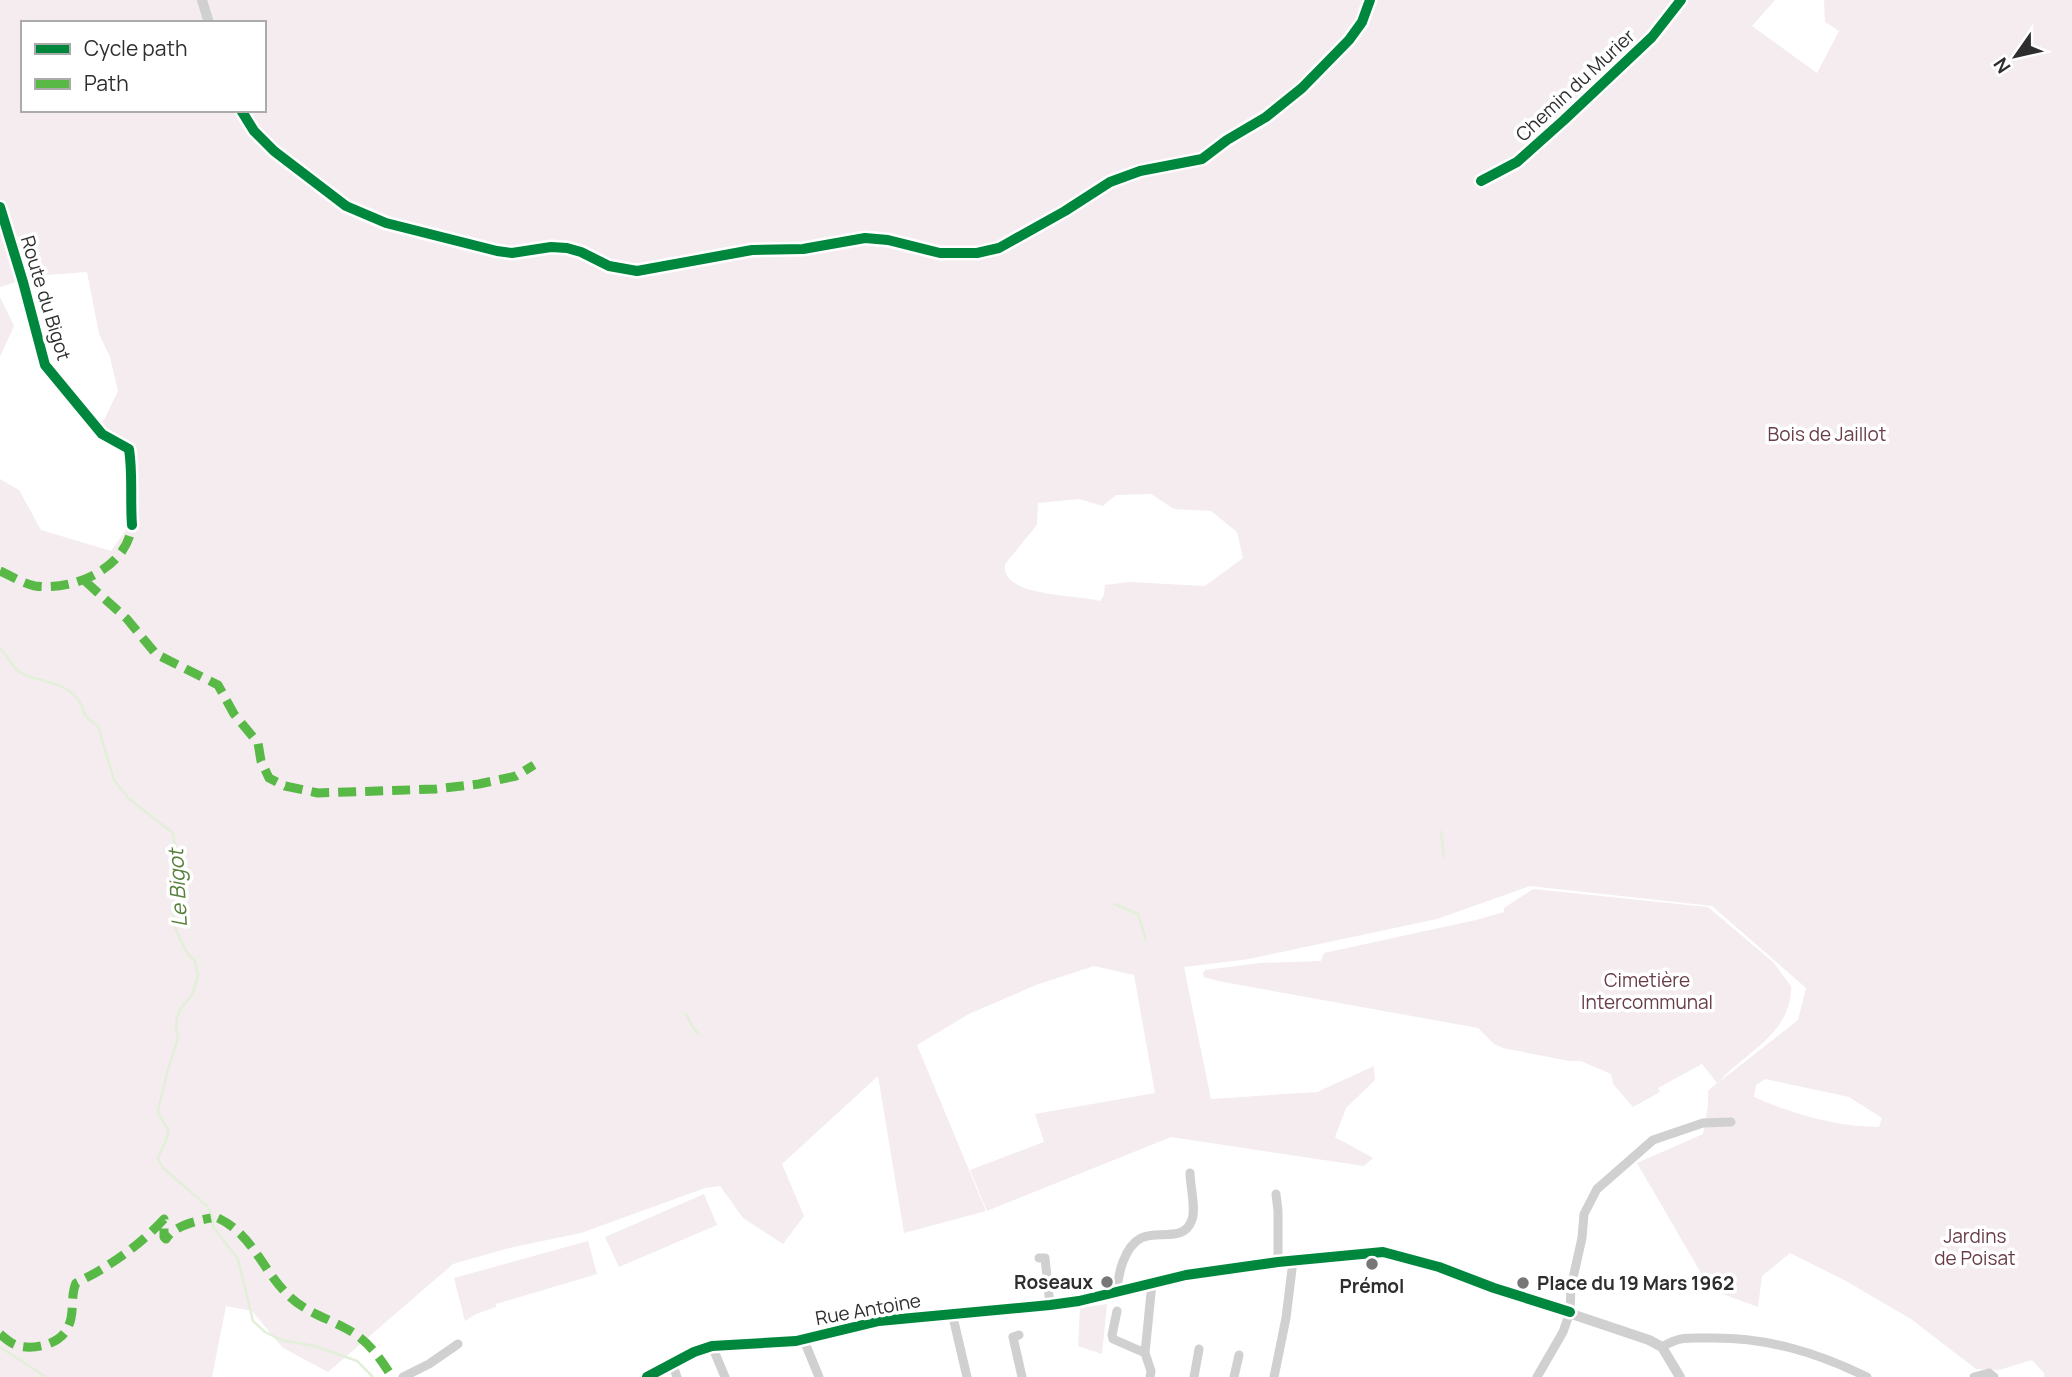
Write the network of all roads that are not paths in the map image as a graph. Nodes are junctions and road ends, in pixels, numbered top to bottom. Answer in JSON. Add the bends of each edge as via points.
{"nodes":[{"id":1,"x":202,"y":0,"type":"edge"},
{"id":2,"x":1370,"y":0,"type":"edge"},
{"id":3,"x":1681,"y":0,"type":"edge"},
{"id":4,"x":208,"y":21,"type":"edge"},
{"id":5,"x":242,"y":112,"type":"edge"},
{"id":6,"x":1481,"y":181,"type":"dead end"},
{"id":7,"x":0,"y":207,"type":"edge"},
{"id":8,"x":132,"y":525,"type":"dead end"},
{"id":9,"x":1731,"y":1122,"type":"dead end"},
{"id":10,"x":1190,"y":1173,"type":"dead end"},
{"id":11,"x":1276,"y":1194,"type":"dead end"},
{"id":12,"x":1039,"y":1258,"type":"dead end"},
{"id":13,"x":1293,"y":1261,"type":"junction"},
{"id":14,"x":1278,"y":1262,"type":"junction"},
{"id":15,"x":1152,"y":1283,"type":"junction"},
{"id":16,"x":1117,"y":1292,"type":"junction"},
{"id":17,"x":1050,"y":1305,"type":"junction"},
{"id":18,"x":1116,"y":1311,"type":"dead end"},
{"id":19,"x":1570,"y":1312,"type":"junction"},
{"id":20,"x":952,"y":1313,"type":"junction"},
{"id":21,"x":1019,"y":1335,"type":"dead end"},
{"id":22,"x":803,"y":1338,"type":"junction"},
{"id":23,"x":458,"y":1344,"type":"dead end"},
{"id":24,"x":712,"y":1346,"type":"junction"},
{"id":25,"x":1662,"y":1347,"type":"junction"},
{"id":26,"x":1199,"y":1349,"type":"dead end"},
{"id":27,"x":1145,"y":1353,"type":"junction"},
{"id":28,"x":1239,"y":1355,"type":"dead end"},
{"id":29,"x":672,"y":1363,"type":"junction"},
{"id":30,"x":403,"y":1377,"type":"edge"},
{"id":31,"x":647,"y":1377,"type":"edge"},
{"id":32,"x":677,"y":1377,"type":"edge"},
{"id":33,"x":725,"y":1377,"type":"edge"},
{"id":34,"x":819,"y":1377,"type":"edge"},
{"id":35,"x":967,"y":1377,"type":"edge"},
{"id":36,"x":1022,"y":1377,"type":"edge"},
{"id":37,"x":1150,"y":1377,"type":"edge"},
{"id":38,"x":1194,"y":1377,"type":"edge"},
{"id":39,"x":1234,"y":1377,"type":"edge"},
{"id":40,"x":1274,"y":1377,"type":"edge"},
{"id":41,"x":1538,"y":1377,"type":"edge"},
{"id":42,"x":1680,"y":1377,"type":"edge"},
{"id":43,"x":1867,"y":1377,"type":"edge"},
{"id":44,"x":1974,"y":1377,"type":"edge"},
{"id":45,"x":1994,"y":1377,"type":"edge"}],
"edges":[{"from":1,"to":4,"type":"street"},
{"from":2,"to":5,"type":"street","via":[[1349,40],[1302,88],[1202,159],[1110,182],[999,248],[978,253],[940,253],[865,238],[810,248],[752,250],[637,271],[615,268],[563,247],[497,251],[370,218],[337,201],[280,157]]},
{"from":3,"to":6,"type":"street","name":"Chemin du Murier","via":[[1652,37],[1564,120],[1517,162]]},
{"from":7,"to":8,"type":"street","name":"Route du Bigot","via":[[45,365],[102,434],[129,449]]},
{"from":9,"to":19,"type":"street","via":[[1701,1123],[1653,1140],[1597,1189],[1584,1214]]},
{"from":10,"to":16,"type":"street","via":[[1191,1223],[1182,1233],[1141,1238],[1123,1261]]},
{"from":11,"to":14,"type":"street"},
{"from":12,"to":17,"type":"street","via":[[1045,1258]]},
{"from":13,"to":14,"type":"street","name":"Rue Antoine"},
{"from":13,"to":19,"type":"street","name":"Rue Antoine","via":[[1383,1252]]},
{"from":13,"to":40,"type":"street"},
{"from":14,"to":15,"type":"street","name":"Rue Antoine"},
{"from":15,"to":16,"type":"street","name":"Rue Antoine"},
{"from":15,"to":27,"type":"street"},
{"from":16,"to":17,"type":"street","name":"Rue Antoine"},
{"from":17,"to":20,"type":"street","name":"Rue Antoine"},
{"from":18,"to":27,"type":"street","via":[[1113,1339]]},
{"from":19,"to":25,"type":"street","name":"Rue Antoine"},
{"from":19,"to":41,"type":"street"},
{"from":20,"to":22,"type":"street","name":"Rue Antoine","via":[[879,1321]]},
{"from":20,"to":35,"type":"street"},
{"from":21,"to":36,"type":"street","via":[[1013,1337]]},
{"from":22,"to":24,"type":"street","name":"Rue Antoine"},
{"from":22,"to":34,"type":"street"},
{"from":23,"to":30,"type":"street"},
{"from":24,"to":29,"type":"street","name":"Rue Antoine"},
{"from":24,"to":33,"type":"street"},
{"from":25,"to":42,"type":"street"},
{"from":25,"to":43,"type":"street","via":[[1676,1338],[1774,1342],[1830,1359]]},
{"from":26,"to":38,"type":"street"},
{"from":27,"to":37,"type":"street"},
{"from":28,"to":39,"type":"street"},
{"from":29,"to":31,"type":"street","name":"Rue Antoine"},
{"from":29,"to":32,"type":"street"},
{"from":44,"to":45,"type":"street","via":[[1989,1373]]}]}
